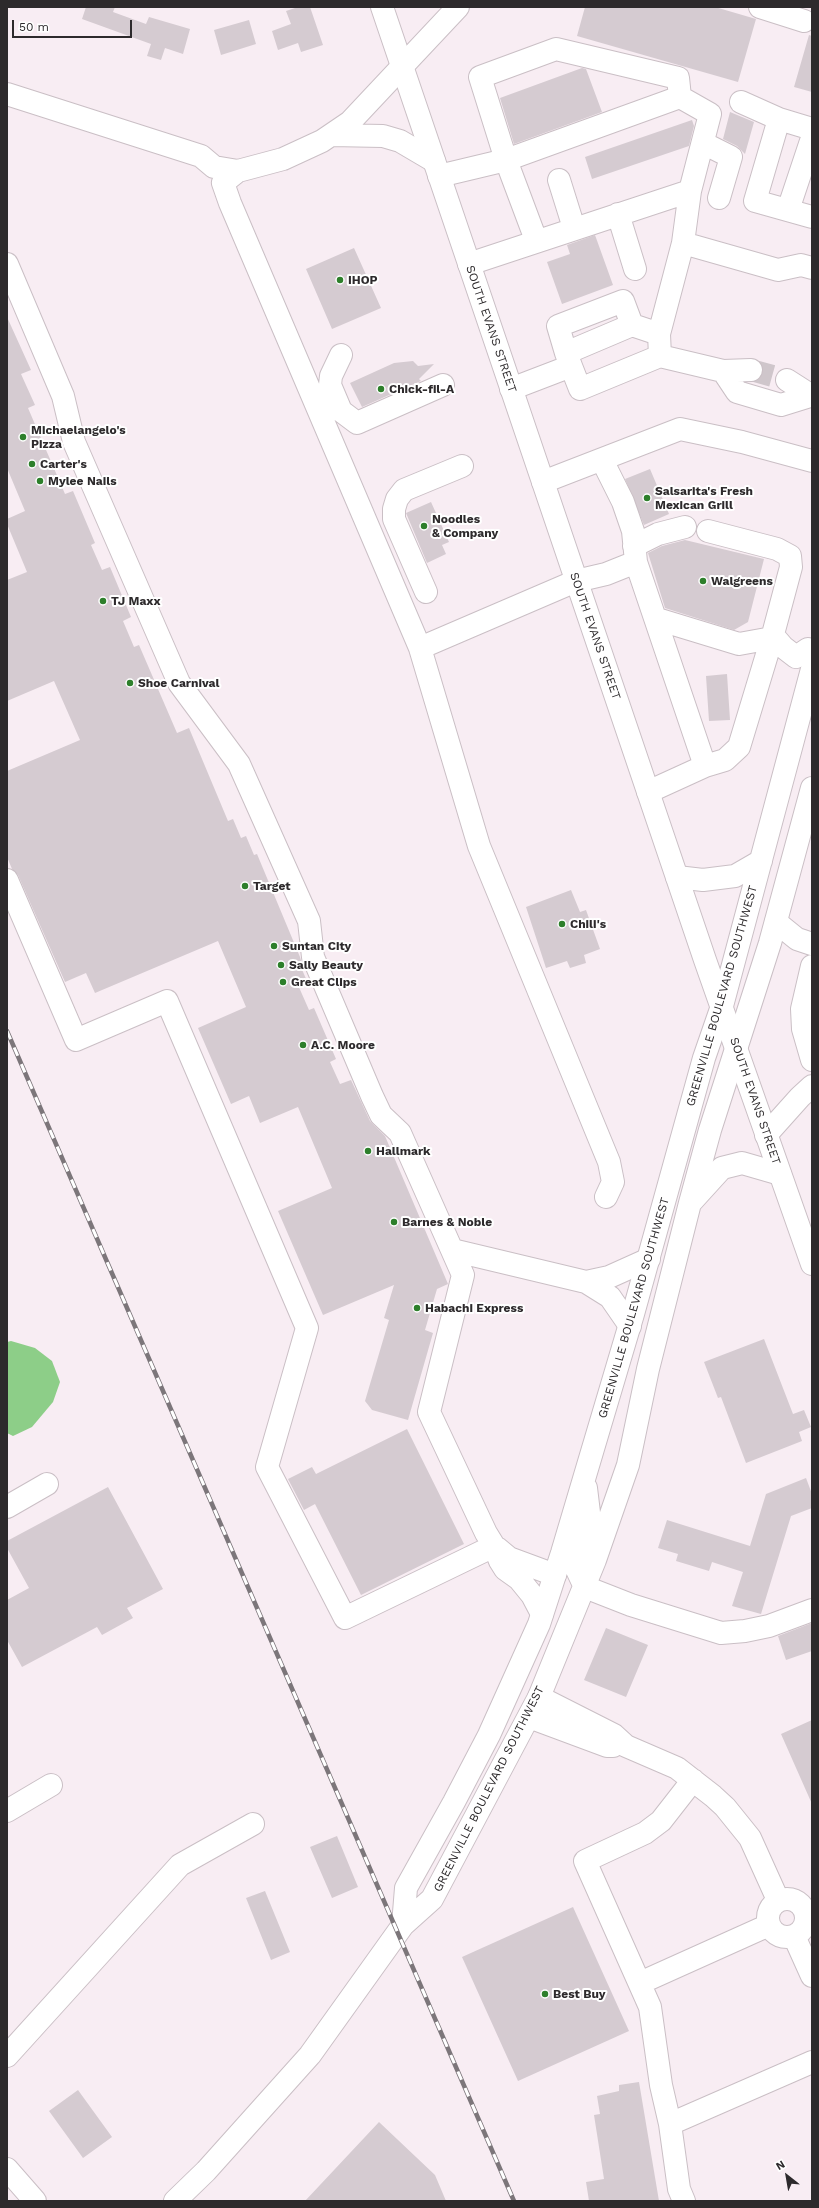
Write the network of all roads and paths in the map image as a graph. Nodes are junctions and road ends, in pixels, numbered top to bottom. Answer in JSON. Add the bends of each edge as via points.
{"nodes":[{"id":1,"x":382,"y":7,"type":"edge"},
{"id":2,"x":458,"y":7,"type":"edge"},
{"id":3,"x":760,"y":7,"type":"edge"},
{"id":4,"x":808,"y":17,"type":"edge"},
{"id":5,"x":402,"y":65,"type":"junction"},
{"id":6,"x":7,"y":94,"type":"edge"},
{"id":7,"x":680,"y":97,"type":"junction"},
{"id":8,"x":741,"y":102,"type":"dead end"},
{"id":9,"x":780,"y":119,"type":"junction"},
{"id":10,"x":812,"y":128,"type":"edge"},
{"id":11,"x":331,"y":135,"type":"junction"},
{"id":12,"x":812,"y":138,"type":"edge"},
{"id":13,"x":703,"y":143,"type":"junction"},
{"id":14,"x":506,"y":160,"type":"junction"},
{"id":15,"x":436,"y":168,"type":"junction"},
{"id":16,"x":238,"y":171,"type":"junction"},
{"id":17,"x":559,"y":180,"type":"dead end"},
{"id":18,"x":690,"y":191,"type":"junction"},
{"id":19,"x":719,"y":198,"type":"dead end"},
{"id":20,"x":788,"y":210,"type":"junction"},
{"id":21,"x":618,"y":214,"type":"junction"},
{"id":22,"x":812,"y":217,"type":"edge"},
{"id":23,"x":574,"y":228,"type":"junction"},
{"id":24,"x":536,"y":240,"type":"junction"},
{"id":25,"x":683,"y":243,"type":"junction"},
{"id":26,"x":7,"y":264,"type":"edge"},
{"id":27,"x":469,"y":264,"type":"junction"},
{"id":28,"x":812,"y":268,"type":"edge"},
{"id":29,"x":635,"y":269,"type":"dead end"},
{"id":30,"x":659,"y":334,"type":"junction"},
{"id":31,"x":341,"y":355,"type":"dead end"},
{"id":32,"x":660,"y":356,"type":"junction"},
{"id":33,"x":568,"y":360,"type":"junction"},
{"id":34,"x":752,"y":370,"type":"tunnel mouth"},
{"id":35,"x":723,"y":371,"type":"junction"},
{"id":36,"x":787,"y":380,"type":"tunnel mouth"},
{"id":37,"x":443,"y":385,"type":"dead end"},
{"id":38,"x":511,"y":389,"type":"junction"},
{"id":39,"x":811,"y":396,"type":"edge"},
{"id":40,"x":602,"y":460,"type":"junction"},
{"id":41,"x":812,"y":461,"type":"edge"},
{"id":42,"x":462,"y":466,"type":"dead end"},
{"id":43,"x":543,"y":482,"type":"junction"},
{"id":44,"x":685,"y":527,"type":"dead end"},
{"id":45,"x":708,"y":531,"type":"dead end"},
{"id":46,"x":635,"y":554,"type":"junction"},
{"id":47,"x":576,"y":581,"type":"junction"},
{"id":48,"x":426,"y":592,"type":"dead end"},
{"id":49,"x":656,"y":619,"type":"junction"},
{"id":50,"x":774,"y":639,"type":"junction"},
{"id":51,"x":420,"y":648,"type":"junction"},
{"id":52,"x":811,"y":656,"type":"edge"},
{"id":53,"x":705,"y":766,"type":"junction"},
{"id":54,"x":812,"y":788,"type":"edge"},
{"id":55,"x":648,"y":792,"type":"junction"},
{"id":56,"x":807,"y":829,"type":"edge"},
{"id":57,"x":761,"y":861,"type":"junction"},
{"id":58,"x":677,"y":878,"type":"junction"},
{"id":59,"x":7,"y":880,"type":"edge"},
{"id":60,"x":776,"y":922,"type":"junction"},
{"id":61,"x":805,"y":941,"type":"edge"},
{"id":62,"x":770,"y":943,"type":"junction"},
{"id":63,"x":812,"y":966,"type":"edge"},
{"id":64,"x":722,"y":1006,"type":"junction"},
{"id":65,"x":737,"y":1046,"type":"junction"},
{"id":66,"x":812,"y":1060,"type":"edge"},
{"id":67,"x":812,"y":1086,"type":"edge"},
{"id":68,"x":766,"y":1135,"type":"junction"},
{"id":69,"x":780,"y":1174,"type":"junction"},
{"id":70,"x":606,"y":1197,"type":"dead end"},
{"id":71,"x":690,"y":1203,"type":"junction"},
{"id":72,"x":452,"y":1250,"type":"junction"},
{"id":73,"x":648,"y":1259,"type":"junction"},
{"id":74,"x":812,"y":1264,"type":"edge"},
{"id":75,"x":586,"y":1282,"type":"junction"},
{"id":76,"x":630,"y":1326,"type":"junction"},
{"id":77,"x":585,"y":1476,"type":"junction"},
{"id":78,"x":47,"y":1484,"type":"dead end"},
{"id":79,"x":7,"y":1507,"type":"edge"},
{"id":80,"x":494,"y":1546,"type":"junction"},
{"id":81,"x":555,"y":1574,"type":"junction"},
{"id":82,"x":585,"y":1587,"type":"junction"},
{"id":83,"x":812,"y":1610,"type":"edge"},
{"id":84,"x":542,"y":1614,"type":"junction"},
{"id":85,"x":542,"y":1688,"type":"junction"},
{"id":86,"x":529,"y":1717,"type":"junction"},
{"id":87,"x":626,"y":1746,"type":"junction"},
{"id":88,"x":693,"y":1780,"type":"junction"},
{"id":89,"x":51,"y":1785,"type":"dead end"},
{"id":90,"x":7,"y":1811,"type":"edge"},
{"id":91,"x":253,"y":1824,"type":"dead end"},
{"id":92,"x":778,"y":1900,"type":"junction"},
{"id":93,"x":809,"y":1908,"type":"edge"},
{"id":94,"x":403,"y":1925,"type":"junction"},
{"id":95,"x":769,"y":1925,"type":"junction"},
{"id":96,"x":794,"y":1936,"type":"junction"},
{"id":97,"x":812,"y":1976,"type":"edge"},
{"id":98,"x":640,"y":1983,"type":"junction"},
{"id":99,"x":7,"y":2056,"type":"edge"},
{"id":100,"x":812,"y":2062,"type":"edge"},
{"id":101,"x":670,"y":2124,"type":"junction"},
{"id":102,"x":7,"y":2168,"type":"edge"},
{"id":103,"x":35,"y":2201,"type":"edge"},
{"id":104,"x":175,"y":2201,"type":"edge"},
{"id":105,"x":684,"y":2201,"type":"edge"}],
"edges":[{"from":1,"to":5,"type":"main road","name":"SOUTH EVANS STREET"},
{"from":2,"to":5,"type":"main road"},
{"from":3,"to":4,"type":"main road"},
{"from":5,"to":11,"type":"main road","via":[[350,122]]},
{"from":5,"to":15,"type":"main road","name":"SOUTH EVANS STREET"},
{"from":6,"to":16,"type":"main road","via":[[201,156],[214,167]]},
{"from":7,"to":13,"type":"main road","via":[[710,114]]},
{"from":7,"to":14,"type":"main road"},
{"from":7,"to":14,"type":"main road","via":[[678,78],[556,49],[480,77]]},
{"from":8,"to":9,"type":"main road"},
{"from":9,"to":10,"type":"main road"},
{"from":9,"to":20,"type":"main road","via":[[755,201]]},
{"from":11,"to":15,"type":"main road","via":[[383,136],[400,142]]},
{"from":11,"to":16,"type":"main road","via":[[283,159]]},
{"from":12,"to":20,"type":"main road"},
{"from":13,"to":18,"type":"main road"},
{"from":13,"to":19,"type":"main road","via":[[731,157]]},
{"from":14,"to":15,"type":"main road"},
{"from":14,"to":24,"type":"main road"},
{"from":15,"to":27,"type":"main road","name":"SOUTH EVANS STREET"},
{"from":16,"to":51,"type":"main road","via":[[223,183],[230,203]]},
{"from":17,"to":23,"type":"main road"},
{"from":18,"to":21,"type":"main road"},
{"from":18,"to":25,"type":"main road"},
{"from":20,"to":22,"type":"main road"},
{"from":21,"to":23,"type":"main road"},
{"from":21,"to":29,"type":"main road"},
{"from":23,"to":24,"type":"main road"},
{"from":24,"to":27,"type":"main road"},
{"from":25,"to":28,"type":"main road","via":[[778,270],[801,265]]},
{"from":25,"to":30,"type":"main road"},
{"from":26,"to":72,"type":"main road","via":[[63,396],[74,442],[178,683],[239,764],[309,922],[313,957],[372,1096],[381,1115],[400,1133]]},
{"from":27,"to":38,"type":"main road","name":"SOUTH EVANS STREET"},
{"from":30,"to":32,"type":"main road"},
{"from":30,"to":33,"type":"main road","via":[[632,325]]},
{"from":31,"to":37,"type":"main road","via":[[331,376],[330,386],[340,411],[357,423]]},
{"from":32,"to":33,"type":"main road","via":[[580,389]]},
{"from":32,"to":35,"type":"main road"},
{"from":33,"to":38,"type":"main road"},
{"from":34,"to":35,"type":"main road"},
{"from":35,"to":39,"type":"main road","via":[[737,392],[773,403],[781,405]]},
{"from":36,"to":39,"type":"main road"},
{"from":38,"to":43,"type":"main road","name":"SOUTH EVANS STREET"},
{"from":40,"to":41,"type":"main road","via":[[680,429]]},
{"from":40,"to":43,"type":"main road"},
{"from":40,"to":46,"type":"main road","via":[[623,502],[633,531]]},
{"from":42,"to":48,"type":"main road","via":[[404,490],[397,498],[394,519]]},
{"from":43,"to":47,"type":"main road","name":"SOUTH EVANS STREET"},
{"from":44,"to":46,"type":"main road","via":[[658,534]]},
{"from":45,"to":50,"type":"main road","via":[[778,549],[790,556],[791,567]]},
{"from":46,"to":47,"type":"main road","via":[[606,574]]},
{"from":46,"to":49,"type":"main road"},
{"from":47,"to":51,"type":"main road"},
{"from":47,"to":55,"type":"main road","name":"SOUTH EVANS STREET"},
{"from":49,"to":50,"type":"main road","via":[[739,644]]},
{"from":49,"to":53,"type":"main road"},
{"from":50,"to":52,"type":"main road","via":[[786,637],[801,643]]},
{"from":50,"to":53,"type":"main road","via":[[760,673],[740,747],[725,760]]},
{"from":51,"to":70,"type":"main road","via":[[479,846],[609,1162],[613,1182]]},
{"from":52,"to":57,"type":"main road","name":"GREENVILLE BOULEVARD SOUTHWEST"},
{"from":53,"to":55,"type":"main road"},
{"from":54,"to":56,"type":"main road","name":"GREENVILLE BOULEVARD SOUTHWEST"},
{"from":55,"to":58,"type":"main road","name":"SOUTH EVANS STREET"},
{"from":56,"to":60,"type":"main road","name":"GREENVILLE BOULEVARD SOUTHWEST"},
{"from":57,"to":58,"type":"main road","via":[[735,876],[703,880]]},
{"from":57,"to":64,"type":"main road","name":"GREENVILLE BOULEVARD SOUTHWEST"},
{"from":58,"to":64,"type":"main road","name":"SOUTH EVANS STREET"},
{"from":59,"to":80,"type":"main road","via":[[76,1040],[167,1001],[307,1328],[267,1467],[345,1618]]},
{"from":60,"to":61,"type":"main road"},
{"from":60,"to":62,"type":"main road","name":"GREENVILLE BOULEVARD SOUTHWEST"},
{"from":61,"to":62,"type":"main road"},
{"from":62,"to":65,"type":"main road","name":"GREENVILLE BOULEVARD SOUTHWEST"},
{"from":63,"to":66,"type":"main road","via":[[802,1009],[803,1029]]},
{"from":64,"to":65,"type":"main road","name":"SOUTH EVANS STREET"},
{"from":64,"to":73,"type":"main road","name":"GREENVILLE BOULEVARD SOUTHWEST","via":[[704,1058]]},
{"from":65,"to":68,"type":"main road","name":"SOUTH EVANS STREET"},
{"from":65,"to":71,"type":"main road","name":"GREENVILLE BOULEVARD SOUTHWEST"},
{"from":67,"to":68,"type":"main road"},
{"from":68,"to":69,"type":"main road","name":"SOUTH EVANS STREET"},
{"from":69,"to":71,"type":"main road","via":[[742,1163],[722,1168]]},
{"from":69,"to":74,"type":"main road","name":"SOUTH EVANS STREET"},
{"from":71,"to":82,"type":"main road","name":"GREENVILLE BOULEVARD SOUTHWEST","via":[[648,1369],[628,1465]]},
{"from":72,"to":75,"type":"main road"},
{"from":72,"to":80,"type":"main road","via":[[463,1275],[430,1412]]},
{"from":73,"to":75,"type":"main road","via":[[609,1277]]},
{"from":73,"to":76,"type":"main road","name":"GREENVILLE BOULEVARD SOUTHWEST"},
{"from":75,"to":76,"type":"main road","via":[[610,1297]]},
{"from":76,"to":77,"type":"main road","name":"GREENVILLE BOULEVARD SOUTHWEST"},
{"from":77,"to":81,"type":"main road","name":"GREENVILLE BOULEVARD SOUTHWEST"},
{"from":77,"to":82,"type":"main road","via":[[590,1521],[577,1562],[577,1570]]},
{"from":78,"to":79,"type":"main road"},
{"from":80,"to":81,"type":"main road","via":[[509,1558]]},
{"from":80,"to":84,"type":"main road","via":[[504,1569],[518,1579],[532,1595]]},
{"from":81,"to":84,"type":"main road","name":"GREENVILLE BOULEVARD SOUTHWEST"},
{"from":81,"to":85,"type":"main road","via":[[564,1588],[550,1641]]},
{"from":82,"to":83,"type":"main road","via":[[631,1605],[721,1633],[751,1630]]},
{"from":82,"to":85,"type":"main road","name":"GREENVILLE BOULEVARD SOUTHWEST"},
{"from":84,"to":94,"type":"main road","name":"GREENVILLE BOULEVARD SOUTHWEST","via":[[489,1735],[406,1888]]},
{"from":85,"to":86,"type":"main road","name":"GREENVILLE BOULEVARD SOUTHWEST"},
{"from":85,"to":87,"type":"main road","via":[[614,1735]]},
{"from":86,"to":87,"type":"main road","via":[[607,1746]]},
{"from":86,"to":94,"type":"main road","name":"GREENVILLE BOULEVARD SOUTHWEST","via":[[432,1899]]},
{"from":87,"to":88,"type":"main road","via":[[677,1768]]},
{"from":88,"to":92,"type":"main road","via":[[725,1807],[750,1838]]},
{"from":88,"to":98,"type":"main road","via":[[661,1821],[645,1833],[585,1861]]},
{"from":89,"to":90,"type":"main road"},
{"from":91,"to":99,"type":"main road","via":[[180,1864]]},
{"from":92,"to":93,"type":"main road","via":[[791,1899]]},
{"from":92,"to":95,"type":"main road","via":[[769,1910]]},
{"from":93,"to":96,"type":"main road","via":[[804,1928]]},
{"from":94,"to":104,"type":"main road","name":"GREENVILLE BOULEVARD SOUTHWEST","via":[[310,2055],[206,2171]]},
{"from":95,"to":96,"type":"main road","via":[[775,1934]]},
{"from":95,"to":98,"type":"main road"},
{"from":96,"to":97,"type":"main road"},
{"from":98,"to":101,"type":"main road","via":[[650,2007],[661,2085]]},
{"from":100,"to":101,"type":"main road"},
{"from":101,"to":105,"type":"main road"},
{"from":102,"to":103,"type":"main road"}]}
